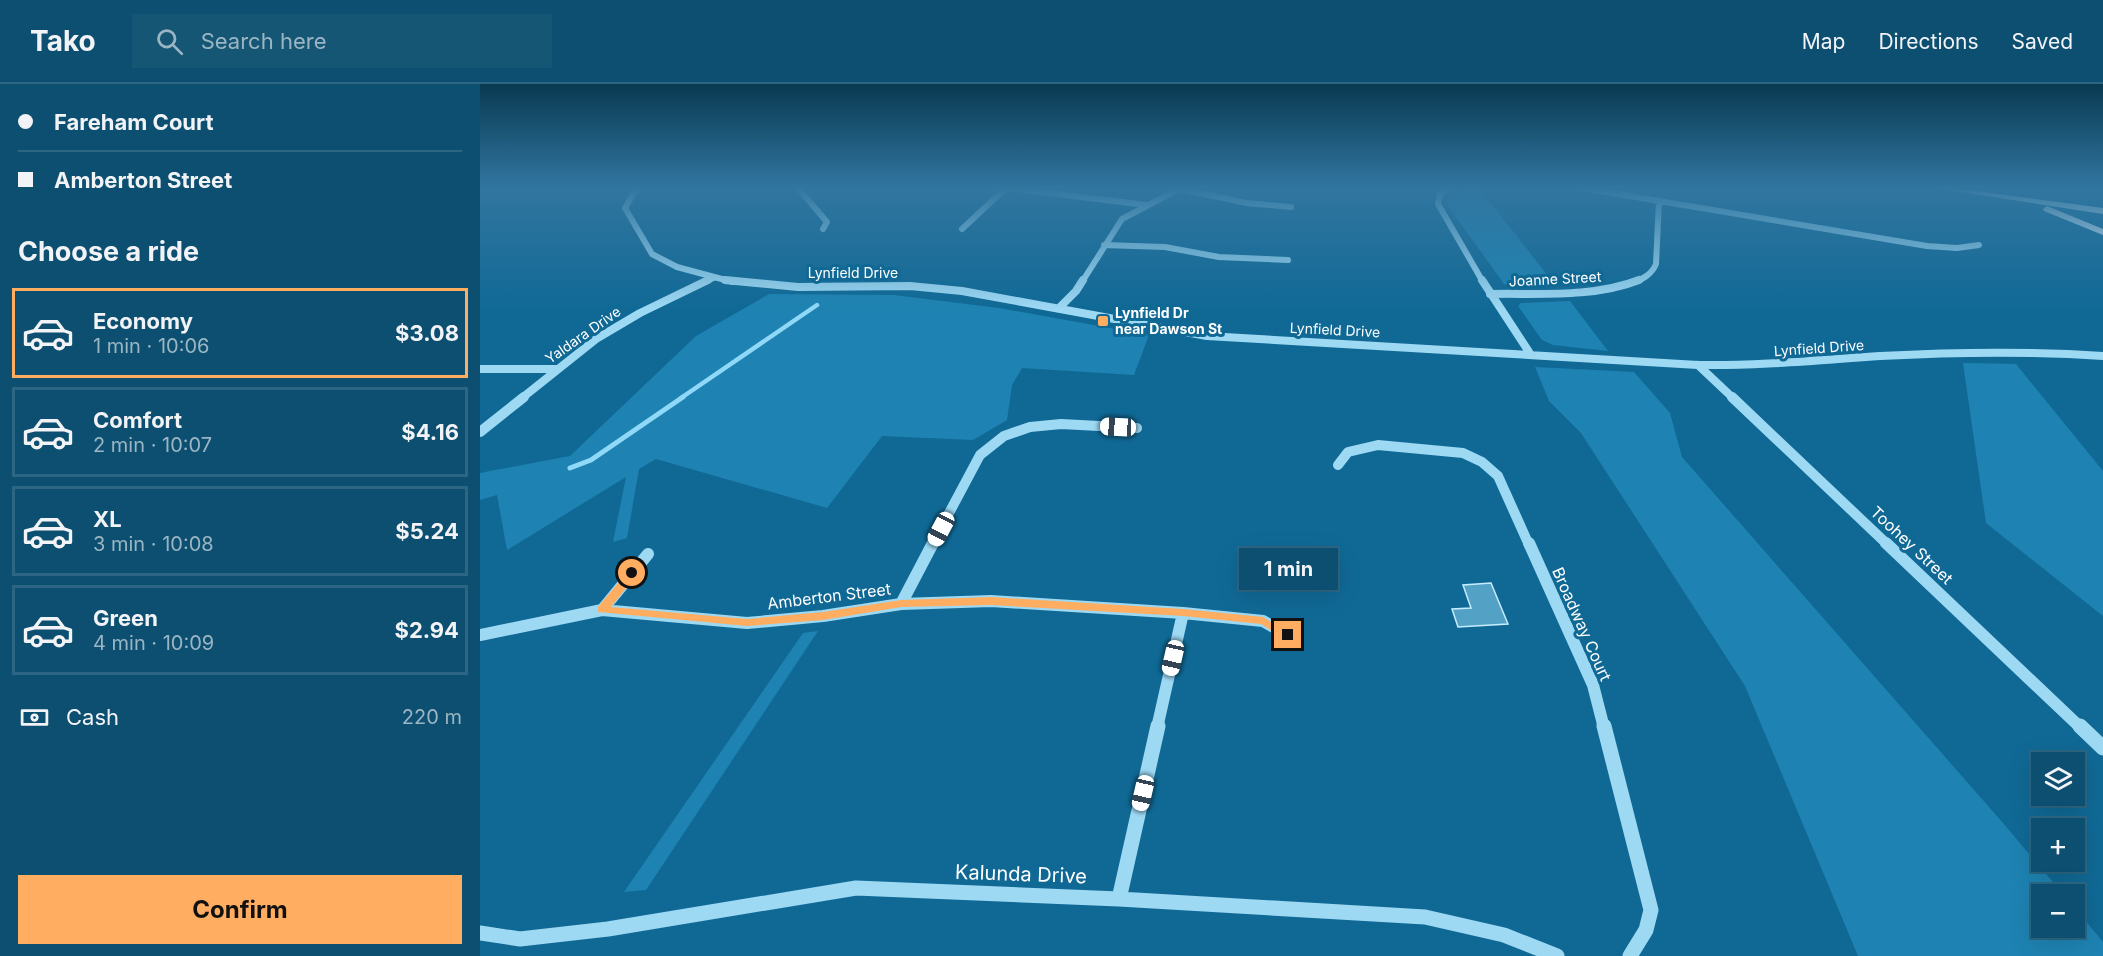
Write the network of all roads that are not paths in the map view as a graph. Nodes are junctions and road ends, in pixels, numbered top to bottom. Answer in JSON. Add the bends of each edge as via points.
{"nodes":[{"id":1,"x":637,"y":229,"type":"edge"},
{"id":2,"x":1115,"y":229,"type":"edge"},
{"id":3,"x":1452,"y":229,"type":"edge"},
{"id":4,"x":1657,"y":229,"type":"edge"},
{"id":5,"x":1824,"y":229,"type":"edge"},
{"id":6,"x":1104,"y":245,"type":"junction"},
{"id":7,"x":1979,"y":245,"type":"dead end"},
{"id":8,"x":1288,"y":260,"type":"dead end"},
{"id":9,"x":713,"y":278,"type":"junction"},
{"id":10,"x":1490,"y":294,"type":"junction"},
{"id":11,"x":1059,"y":308,"type":"junction"},
{"id":12,"x":1531,"y":355,"type":"junction"},
{"id":13,"x":2103,"y":356,"type":"edge"},
{"id":14,"x":1698,"y":365,"type":"junction"},
{"id":15,"x":480,"y":369,"type":"edge"},
{"id":16,"x":558,"y":369,"type":"junction"},
{"id":17,"x":1137,"y":428,"type":"dead end"},
{"id":18,"x":480,"y":432,"type":"edge"},
{"id":19,"x":1338,"y":465,"type":"dead end"},
{"id":20,"x":648,"y":554,"type":"dead end"},
{"id":21,"x":901,"y":604,"type":"junction"},
{"id":22,"x":602,"y":610,"type":"junction"},
{"id":23,"x":1183,"y":613,"type":"junction"},
{"id":24,"x":480,"y":635,"type":"edge"},
{"id":25,"x":1288,"y":635,"type":"dead end"},
{"id":26,"x":2103,"y":748,"type":"edge"},
{"id":27,"x":1119,"y":899,"type":"junction"},
{"id":28,"x":480,"y":933,"type":"edge"},
{"id":29,"x":1557,"y":956,"type":"edge"},
{"id":30,"x":1630,"y":956,"type":"edge"}],
"edges":[{"from":1,"to":9,"type":"street","name":"Lynfield Drive","via":[[652,254]]},
{"from":2,"to":6,"type":"street"},
{"from":3,"to":10,"type":"street"},
{"from":4,"to":10,"type":"street","name":"Joanne Street","via":[[1655,268],[1647,278],[1624,286],[1578,292]]},
{"from":5,"to":7,"type":"street","via":[[1927,246]]},
{"from":6,"to":8,"type":"street"},
{"from":6,"to":11,"type":"street","via":[[1076,291]]},
{"from":9,"to":11,"type":"street","name":"Lynfield Drive","via":[[798,287],[937,288]]},
{"from":9,"to":16,"type":"street","name":"Yaldara Drive","via":[[618,325]]},
{"from":10,"to":12,"type":"street"},
{"from":11,"to":12,"type":"street","name":"Lynfield Drive","via":[[1207,336]]},
{"from":12,"to":14,"type":"street","name":"Lynfield Drive"},
{"from":13,"to":14,"type":"street","name":"Lynfield Drive","via":[[1908,354],[1762,366]]},
{"from":14,"to":26,"type":"street","name":"Toohey Street"},
{"from":15,"to":16,"type":"street"},
{"from":16,"to":18,"type":"street","name":"Yaldara Drive"},
{"from":17,"to":21,"type":"street","via":[[1060,424],[1030,427],[1004,436],[980,455]]},
{"from":19,"to":30,"type":"street","name":"Broadway Court","via":[[1348,452],[1378,445],[1400,446],[1463,453],[1498,476],[1593,685],[1651,910],[1646,930]]},
{"from":20,"to":22,"type":"street"},
{"from":21,"to":22,"type":"street","name":"Amberton Street","via":[[747,622]]},
{"from":21,"to":23,"type":"street","name":"Amberton Street","via":[[991,601]]},
{"from":22,"to":24,"type":"street","name":"Amberton Street"},
{"from":23,"to":25,"type":"street","name":"Amberton Street","via":[[1263,621]]},
{"from":23,"to":27,"type":"street"},
{"from":27,"to":28,"type":"street","name":"Kalunda Drive","via":[[856,888],[608,929],[520,939]]},
{"from":27,"to":29,"type":"street","name":"Kalunda Drive","via":[[1425,917],[1504,935]]}]}
